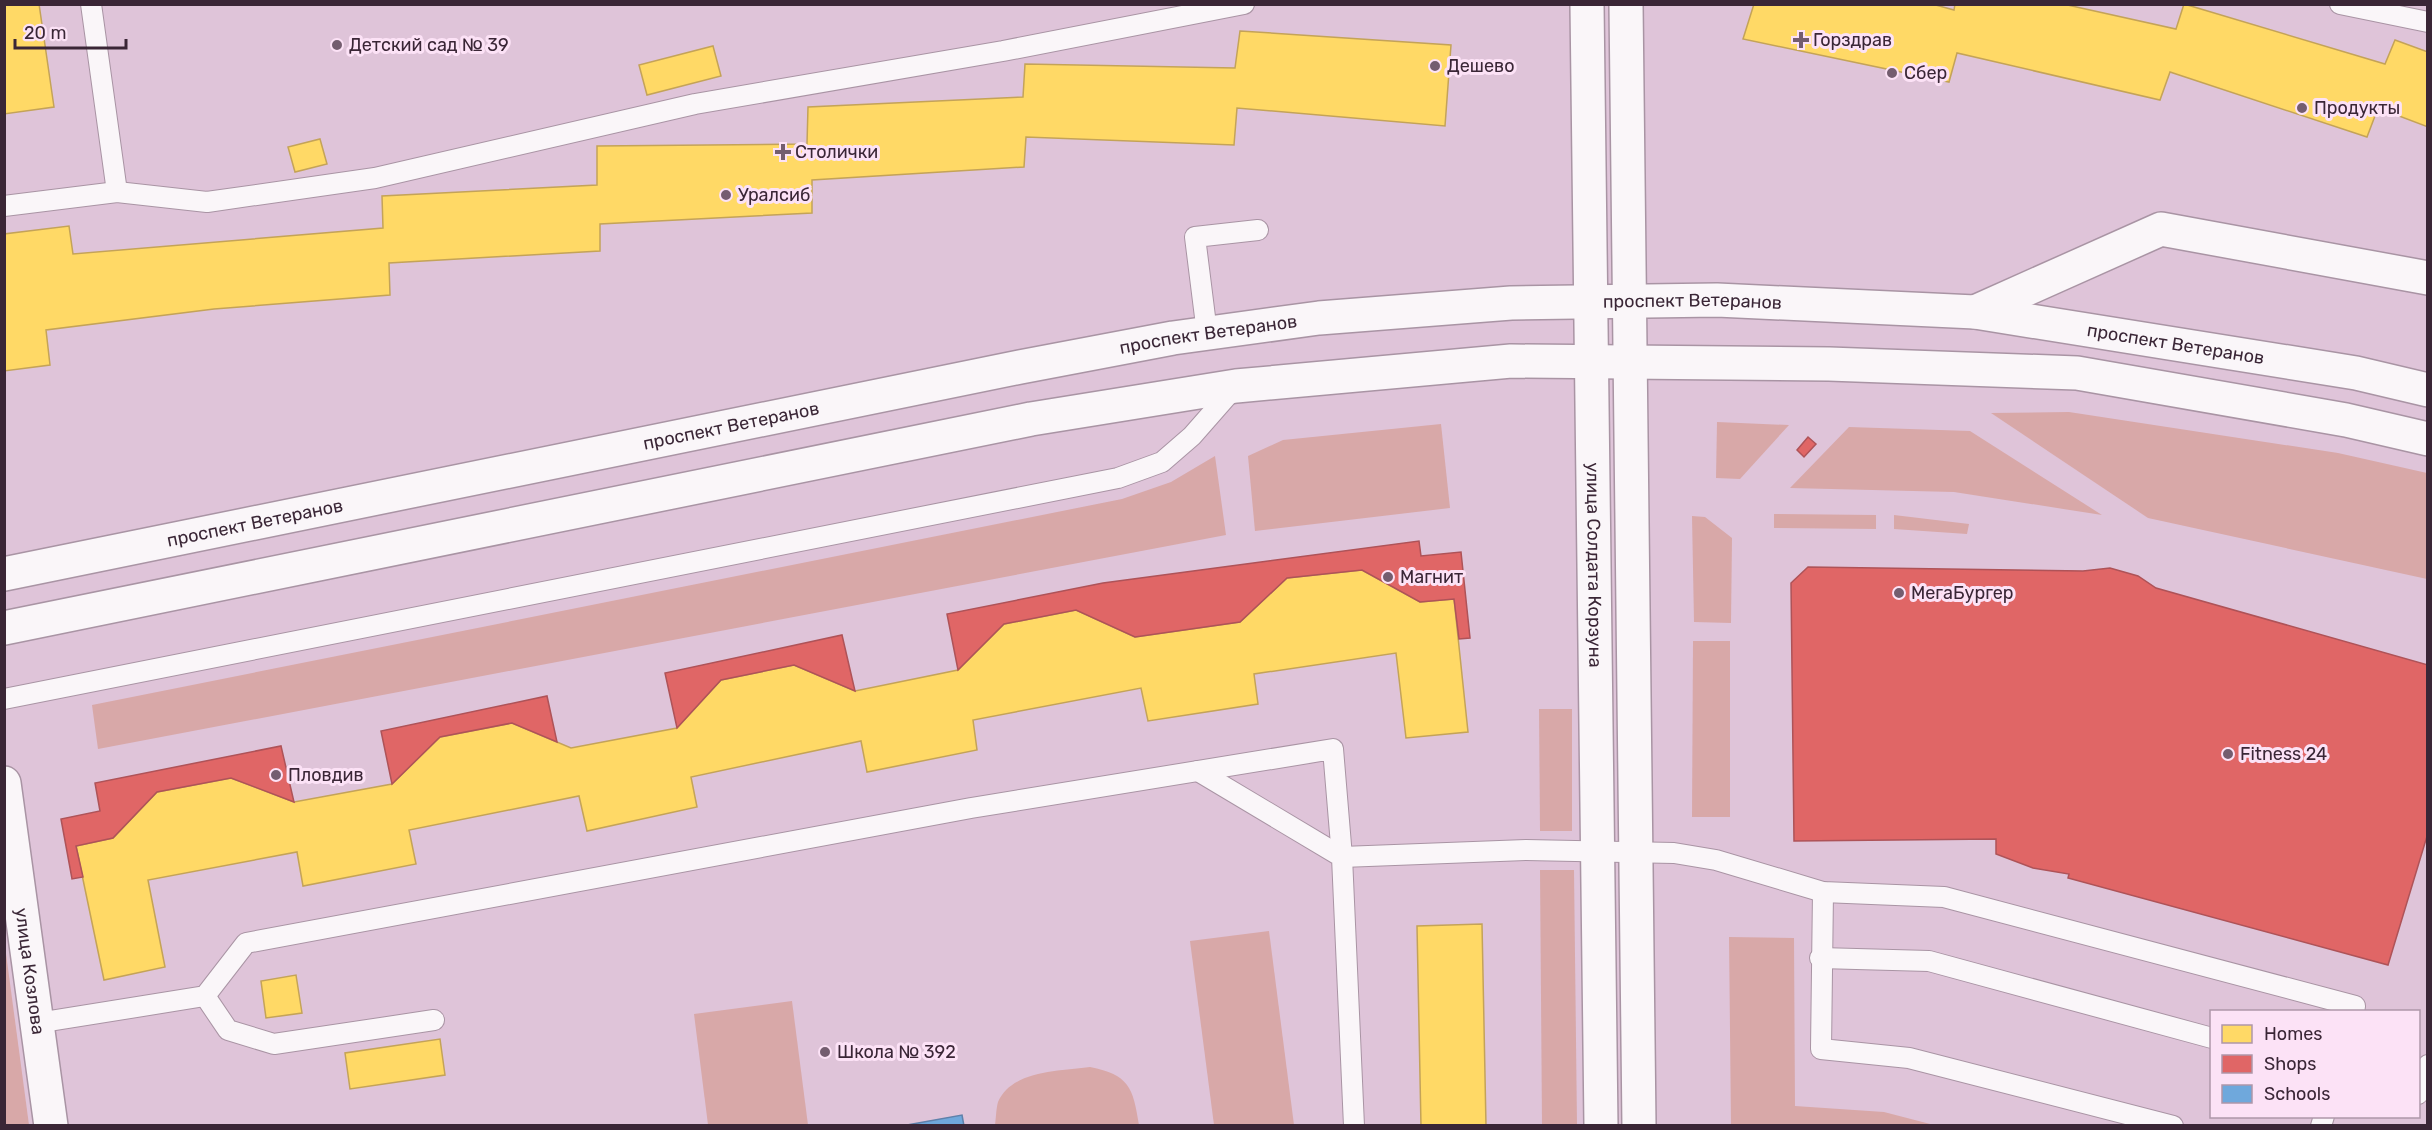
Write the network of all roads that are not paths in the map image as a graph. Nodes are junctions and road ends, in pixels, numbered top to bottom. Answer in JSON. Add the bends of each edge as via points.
{"nodes":[{"id":1,"x":91,"y":4,"type":"edge"},
{"id":2,"x":1244,"y":4,"type":"edge"},
{"id":3,"x":1587,"y":4,"type":"edge"},
{"id":4,"x":1626,"y":4,"type":"edge"},
{"id":5,"x":2340,"y":4,"type":"edge"},
{"id":6,"x":2427,"y":22,"type":"edge"},
{"id":7,"x":117,"y":192,"type":"junction"},
{"id":8,"x":4,"y":206,"type":"edge"},
{"id":9,"x":1258,"y":230,"type":"dead end"},
{"id":10,"x":2427,"y":278,"type":"edge"},
{"id":11,"x":1591,"y":301,"type":"junction"},
{"id":12,"x":1629,"y":301,"type":"junction"},
{"id":13,"x":1975,"y":312,"type":"junction"},
{"id":14,"x":1207,"y":333,"type":"junction"},
{"id":15,"x":1592,"y":361,"type":"junction"},
{"id":16,"x":1630,"y":361,"type":"junction"},
{"id":17,"x":1236,"y":386,"type":"junction"},
{"id":18,"x":2427,"y":390,"type":"edge"},
{"id":19,"x":2427,"y":439,"type":"edge"},
{"id":20,"x":4,"y":574,"type":"edge"},
{"id":21,"x":4,"y":628,"type":"edge"},
{"id":22,"x":4,"y":699,"type":"edge"},
{"id":23,"x":1198,"y":771,"type":"junction"},
{"id":24,"x":4,"y":783,"type":"edge"},
{"id":25,"x":1598,"y":850,"type":"junction"},
{"id":26,"x":1636,"y":851,"type":"junction"},
{"id":27,"x":1342,"y":856,"type":"junction"},
{"id":28,"x":1823,"y":892,"type":"junction"},
{"id":29,"x":1820,"y":958,"type":"junction"},
{"id":30,"x":205,"y":996,"type":"junction"},
{"id":31,"x":2354,"y":1010,"type":"edge"},
{"id":32,"x":434,"y":1020,"type":"dead end"},
{"id":33,"x":37,"y":1023,"type":"junction"},
{"id":34,"x":2210,"y":1038,"type":"edge"},
{"id":35,"x":2427,"y":1065,"type":"edge"},
{"id":36,"x":2420,"y":1088,"type":"edge"},
{"id":37,"x":51,"y":1125,"type":"edge"},
{"id":38,"x":1354,"y":1125,"type":"edge"},
{"id":39,"x":1601,"y":1125,"type":"edge"},
{"id":40,"x":1639,"y":1125,"type":"edge"},
{"id":41,"x":2173,"y":1125,"type":"edge"}],
"edges":[{"from":1,"to":7,"type":"lane"},
{"from":2,"to":7,"type":"lane","via":[[1003,51],[695,104],[375,178],[207,202]]},
{"from":3,"to":11,"type":"main road","name":"улица Солдата Корзуна"},
{"from":4,"to":12,"type":"main road"},
{"from":5,"to":6,"type":"lane"},
{"from":7,"to":8,"type":"lane"},
{"from":9,"to":14,"type":"lane","via":[[1195,237]]},
{"from":10,"to":13,"type":"main road","via":[[2162,229]]},
{"from":11,"to":12,"type":"main road","name":"проспект Ветеранов"},
{"from":11,"to":14,"type":"main road","name":"проспект Ветеранов","via":[[1341,316]]},
{"from":11,"to":15,"type":"main road","name":"улица Солдата Корзуна"},
{"from":12,"to":13,"type":"main road","name":"проспект Ветеранов","via":[[1717,300]]},
{"from":12,"to":16,"type":"main road"},
{"from":13,"to":18,"type":"main road","name":"проспект Ветеранов","via":[[2356,373]]},
{"from":14,"to":20,"type":"main road","name":"проспект Ветеранов","via":[[1020,367]]},
{"from":15,"to":16,"type":"main road"},
{"from":15,"to":17,"type":"main road","via":[[1511,361]]},
{"from":15,"to":25,"type":"main road","name":"улица Солдата Корзуна"},
{"from":16,"to":19,"type":"main road","via":[[2077,373],[2346,420]]},
{"from":16,"to":26,"type":"main road"},
{"from":17,"to":21,"type":"main road","via":[[1031,419]]},
{"from":17,"to":22,"type":"lane","via":[[1192,436],[1162,462],[1118,478]]},
{"from":23,"to":27,"type":"lane"},
{"from":23,"to":27,"type":"lane","via":[[1334,749]]},
{"from":23,"to":30,"type":"lane","via":[[961,809],[246,943]]},
{"from":24,"to":33,"type":"main road","name":"улица Козлова"},
{"from":25,"to":26,"type":"lane"},
{"from":25,"to":27,"type":"lane"},
{"from":25,"to":39,"type":"main road","name":"улица Солдата Корзуна"},
{"from":26,"to":28,"type":"lane","via":[[1716,860]]},
{"from":26,"to":40,"type":"main road"},
{"from":27,"to":38,"type":"lane"},
{"from":28,"to":29,"type":"lane"},
{"from":28,"to":31,"type":"lane","via":[[1944,897],[2355,1006]]},
{"from":29,"to":34,"type":"lane","via":[[1929,961]]},
{"from":29,"to":41,"type":"lane","via":[[1821,1049],[1909,1058]]},
{"from":30,"to":32,"type":"lane","via":[[228,1030],[274,1044]]},
{"from":30,"to":33,"type":"lane"},
{"from":33,"to":37,"type":"main road","name":"улица Козлова"},
{"from":35,"to":36,"type":"lane"}]}
